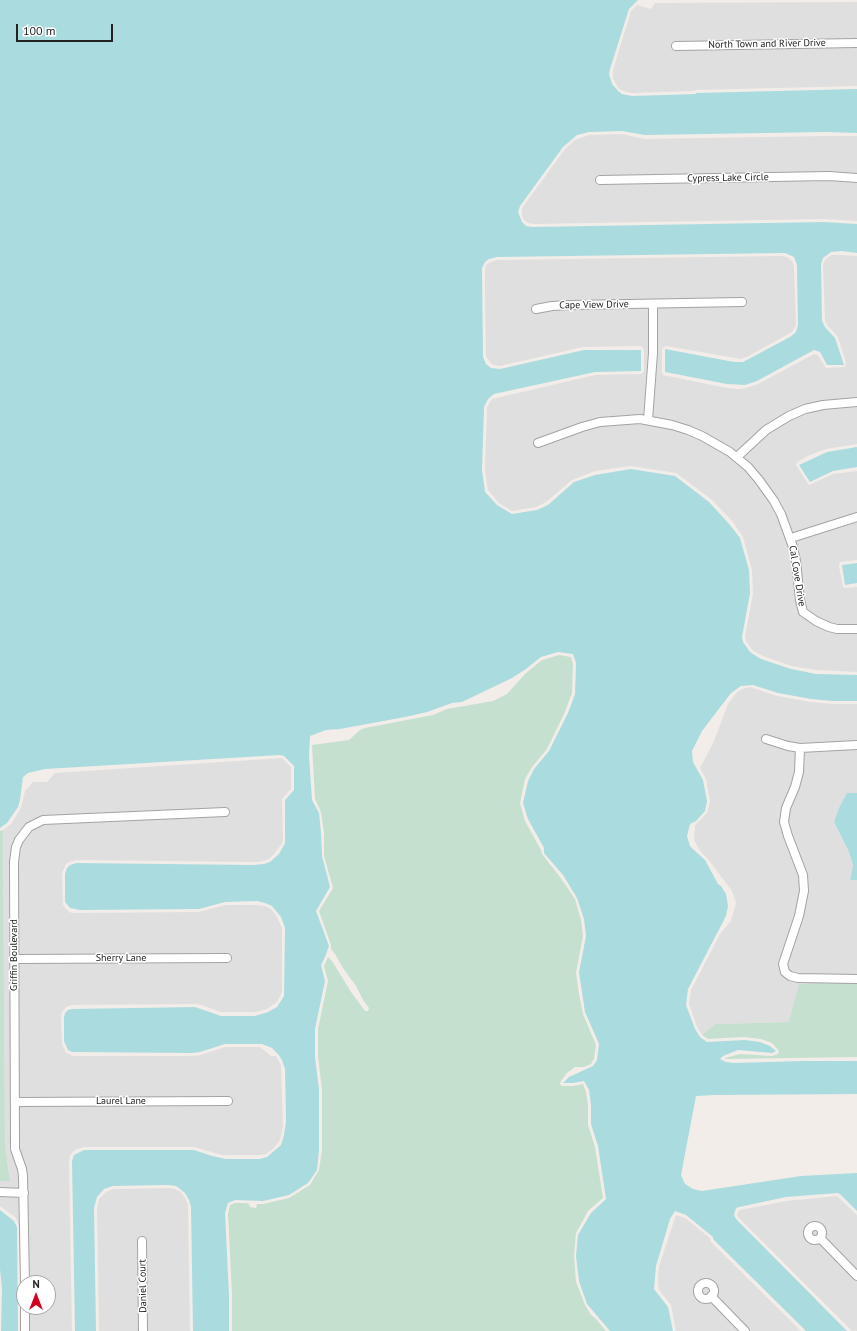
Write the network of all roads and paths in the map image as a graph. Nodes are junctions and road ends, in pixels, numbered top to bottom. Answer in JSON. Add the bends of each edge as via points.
{"nodes":[{"id":1,"x":857,"y":43,"type":"edge"},
{"id":2,"x":676,"y":46,"type":"dead end"},
{"id":3,"x":857,"y":178,"type":"edge"},
{"id":4,"x":600,"y":180,"type":"dead end"},
{"id":5,"x":742,"y":302,"type":"dead end"},
{"id":6,"x":653,"y":304,"type":"junction"},
{"id":7,"x":536,"y":309,"type":"dead end"},
{"id":8,"x":857,"y":402,"type":"edge"},
{"id":9,"x":648,"y":420,"type":"junction"},
{"id":10,"x":538,"y":443,"type":"dead end"},
{"id":11,"x":737,"y":457,"type":"junction"},
{"id":12,"x":857,"y":517,"type":"edge"},
{"id":13,"x":791,"y":538,"type":"junction"},
{"id":14,"x":857,"y":629,"type":"edge"},
{"id":15,"x":766,"y":739,"type":"dead end"},
{"id":16,"x":857,"y":745,"type":"edge"},
{"id":17,"x":800,"y":748,"type":"junction"},
{"id":18,"x":225,"y":812,"type":"dead end"},
{"id":19,"x":227,"y":958,"type":"dead end"},
{"id":20,"x":14,"y":959,"type":"junction"},
{"id":21,"x":857,"y":979,"type":"edge"},
{"id":22,"x":228,"y":1101,"type":"dead end"},
{"id":23,"x":15,"y":1102,"type":"junction"},
{"id":24,"x":0,"y":1192,"type":"edge"},
{"id":25,"x":24,"y":1193,"type":"junction"},
{"id":26,"x":820,"y":1238,"type":"dead end"},
{"id":27,"x":142,"y":1241,"type":"dead end"},
{"id":28,"x":25,"y":1275,"type":"edge"},
{"id":29,"x":857,"y":1276,"type":"edge"},
{"id":30,"x":711,"y":1296,"type":"dead end"},
{"id":31,"x":25,"y":1315,"type":"edge"},
{"id":32,"x":25,"y":1331,"type":"edge"},
{"id":33,"x":143,"y":1331,"type":"edge"},
{"id":34,"x":745,"y":1331,"type":"edge"}],
"edges":[{"from":1,"to":2,"type":"street","name":"North Town and River Drive"},
{"from":3,"to":4,"type":"street","name":"Cypress Lake Circle","via":[[829,176]]},
{"from":5,"to":6,"type":"street","name":"Cape View Drive"},
{"from":6,"to":7,"type":"street","name":"Cape View Drive","via":[[570,305]]},
{"from":6,"to":9,"type":"street","via":[[653,353]]},
{"from":8,"to":11,"type":"street","via":[[823,405],[789,416],[766,430]]},
{"from":9,"to":10,"type":"street","name":"Cal Cove Drive","via":[[600,422]]},
{"from":9,"to":11,"type":"street","name":"Cal Cove Drive","via":[[688,430]]},
{"from":11,"to":13,"type":"street","name":"Cal Cove Drive","via":[[759,480],[774,502]]},
{"from":12,"to":13,"type":"street"},
{"from":13,"to":14,"type":"street","name":"Cal Cove Drive","via":[[803,612],[816,622],[829,627]]},
{"from":15,"to":17,"type":"street"},
{"from":16,"to":17,"type":"street"},
{"from":17,"to":21,"type":"street","via":[[799,772],[786,808],[784,822],[803,875],[804,891],[799,916],[782,964],[785,972],[798,978]]},
{"from":18,"to":20,"type":"street","name":"Griffin Boulevard","via":[[50,820],[29,827],[18,840],[14,855]]},
{"from":19,"to":20,"type":"street","name":"Sherry Lane"},
{"from":20,"to":23,"type":"street","name":"Griffin Boulevard"},
{"from":22,"to":23,"type":"street","name":"Laurel Lane"},
{"from":23,"to":25,"type":"street","name":"Griffin Boulevard","via":[[15,1149],[22,1168]]},
{"from":24,"to":25,"type":"street"},
{"from":25,"to":28,"type":"street","name":"Griffin Boulevard"},
{"from":26,"to":29,"type":"street"},
{"from":27,"to":33,"type":"street","name":"Daniel Court"},
{"from":30,"to":34,"type":"street"},
{"from":31,"to":32,"type":"street"}]}
